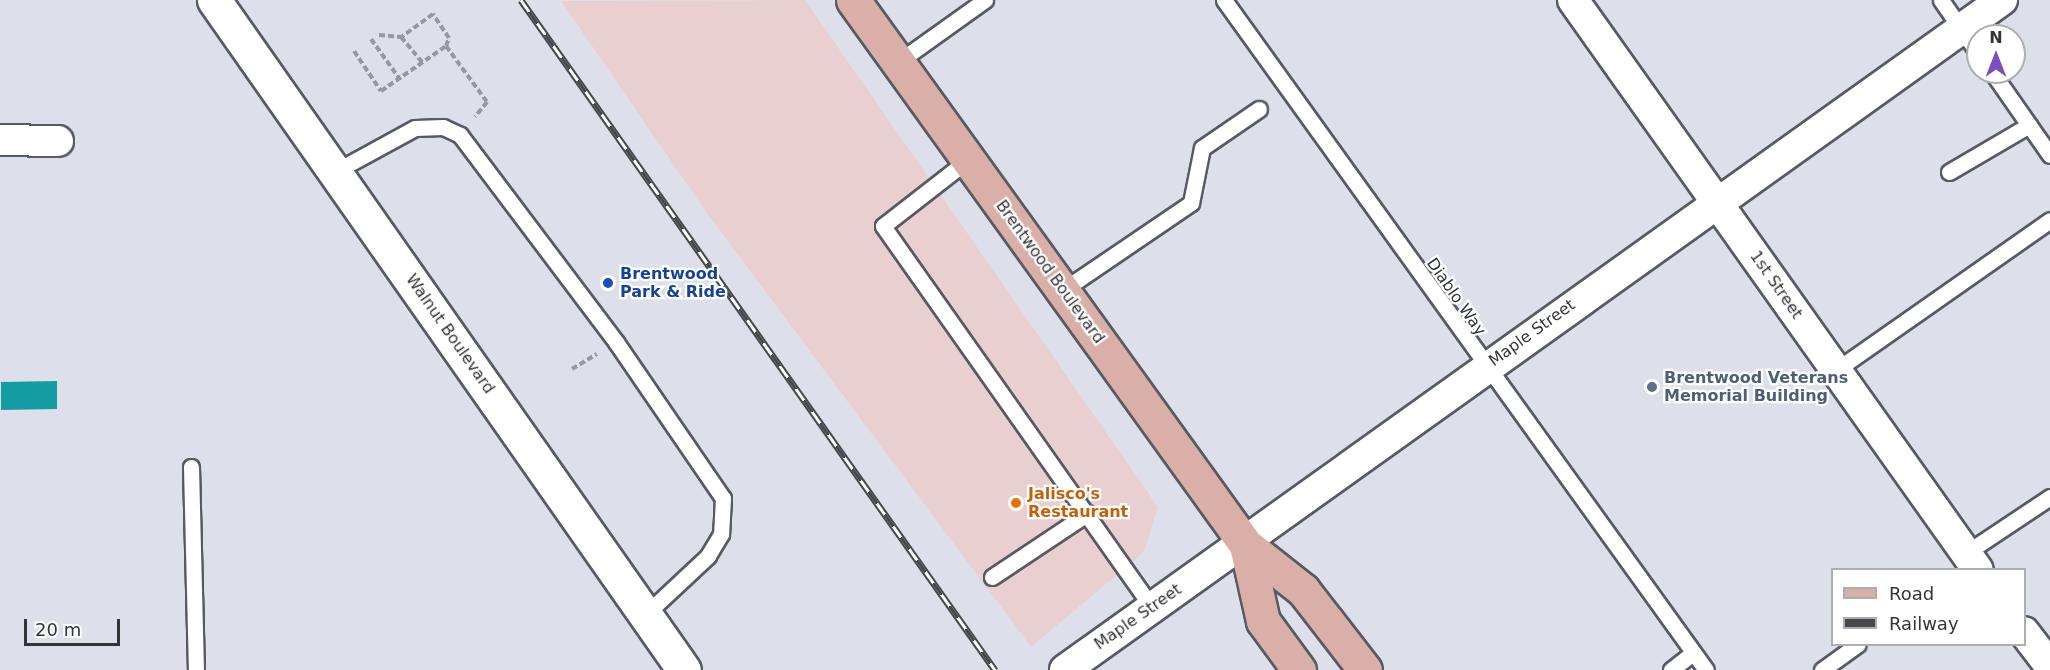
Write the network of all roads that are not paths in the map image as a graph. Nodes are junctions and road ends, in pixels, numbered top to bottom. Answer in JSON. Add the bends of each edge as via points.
{"nodes":[{"id":1,"x":214,"y":0,"type":"edge"},
{"id":2,"x":853,"y":0,"type":"edge"},
{"id":3,"x":985,"y":0,"type":"edge"},
{"id":4,"x":1224,"y":0,"type":"edge"},
{"id":5,"x":1573,"y":0,"type":"edge"},
{"id":6,"x":1941,"y":0,"type":"edge"},
{"id":7,"x":2002,"y":0,"type":"edge"},
{"id":8,"x":1983,"y":24,"type":"edge"},
{"id":9,"x":1966,"y":35,"type":"edge"},
{"id":10,"x":1966,"y":43,"type":"edge"},
{"id":11,"x":898,"y":62,"type":"junction"},
{"id":12,"x":2000,"y":84,"type":"edge"},
{"id":13,"x":1259,"y":109,"type":"dead end"},
{"id":14,"x":2029,"y":125,"type":"junction"},
{"id":15,"x":0,"y":140,"type":"edge"},
{"id":16,"x":58,"y":141,"type":"dead end"},
{"id":17,"x":2050,"y":155,"type":"edge"},
{"id":18,"x":969,"y":159,"type":"junction"},
{"id":19,"x":336,"y":171,"type":"junction"},
{"id":20,"x":1949,"y":172,"type":"dead end"},
{"id":21,"x":1715,"y":200,"type":"junction"},
{"id":22,"x":2050,"y":220,"type":"edge"},
{"id":23,"x":1063,"y":290,"type":"junction"},
{"id":24,"x":1484,"y":368,"type":"junction"},
{"id":25,"x":1836,"y":370,"type":"junction"},
{"id":26,"x":191,"y":467,"type":"dead end"},
{"id":27,"x":2050,"y":496,"type":"edge"},
{"id":28,"x":1088,"y":513,"type":"junction"},
{"id":29,"x":1246,"y":545,"type":"junction"},
{"id":30,"x":1971,"y":564,"type":"edge"},
{"id":31,"x":992,"y":577,"type":"dead end"},
{"id":32,"x":1151,"y":606,"type":"junction"},
{"id":33,"x":646,"y":614,"type":"junction"},
{"id":34,"x":2026,"y":633,"type":"edge"},
{"id":35,"x":1857,"y":646,"type":"edge"},
{"id":36,"x":1694,"y":653,"type":"junction"},
{"id":37,"x":2050,"y":666,"type":"edge"},
{"id":38,"x":196,"y":670,"type":"edge"},
{"id":39,"x":684,"y":670,"type":"edge"},
{"id":40,"x":1065,"y":670,"type":"edge"},
{"id":41,"x":1299,"y":670,"type":"edge"},
{"id":42,"x":1365,"y":670,"type":"edge"},
{"id":43,"x":1671,"y":670,"type":"edge"},
{"id":44,"x":1706,"y":670,"type":"edge"},
{"id":45,"x":1822,"y":670,"type":"edge"}],
"edges":[{"from":1,"to":19,"type":"street","name":"Walnut Boulevard"},
{"from":2,"to":11,"type":"main road","name":"Brentwood Boulevard"},
{"from":3,"to":11,"type":"lane"},
{"from":4,"to":24,"type":"lane","name":"Diablo Way"},
{"from":5,"to":21,"type":"street","name":"1st Street"},
{"from":6,"to":9,"type":"lane"},
{"from":7,"to":8,"type":"street","name":"Maple Street"},
{"from":10,"to":21,"type":"street","name":"Maple Street"},
{"from":11,"to":18,"type":"main road","name":"Brentwood Boulevard"},
{"from":12,"to":14,"type":"lane"},
{"from":13,"to":23,"type":"lane","via":[[1202,148],[1191,203]]},
{"from":14,"to":17,"type":"lane"},
{"from":14,"to":20,"type":"lane"},
{"from":15,"to":16,"type":"street"},
{"from":18,"to":23,"type":"main road","name":"Brentwood Boulevard"},
{"from":18,"to":28,"type":"lane","via":[[883,226]]},
{"from":19,"to":33,"type":"street","name":"Walnut Boulevard"},
{"from":19,"to":33,"type":"lane","via":[[415,128],[443,127],[460,135],[616,342],[723,498],[721,534],[708,556]]},
{"from":21,"to":24,"type":"street","name":"Maple Street"},
{"from":21,"to":25,"type":"street","name":"1st Street"},
{"from":22,"to":25,"type":"lane"},
{"from":23,"to":29,"type":"main road","name":"Brentwood Boulevard"},
{"from":24,"to":29,"type":"street","name":"Maple Street"},
{"from":24,"to":36,"type":"lane","name":"Diablo Way"},
{"from":25,"to":30,"type":"street","name":"1st Street"},
{"from":26,"to":38,"type":"lane"},
{"from":27,"to":30,"type":"lane"},
{"from":28,"to":31,"type":"lane"},
{"from":28,"to":32,"type":"lane"},
{"from":29,"to":32,"type":"street","name":"Maple Street"},
{"from":29,"to":41,"type":"main road","name":"Brentwood Boulevard","via":[[1263,621]]},
{"from":29,"to":42,"type":"main road","name":"Brentwood Boulevard","via":[[1304,590]]},
{"from":32,"to":40,"type":"street","name":"Maple Street"},
{"from":33,"to":39,"type":"street","name":"Walnut Boulevard"},
{"from":34,"to":37,"type":"street"},
{"from":35,"to":45,"type":"lane"},
{"from":36,"to":43,"type":"lane"},
{"from":36,"to":44,"type":"lane","name":"Diablo Way"}]}
